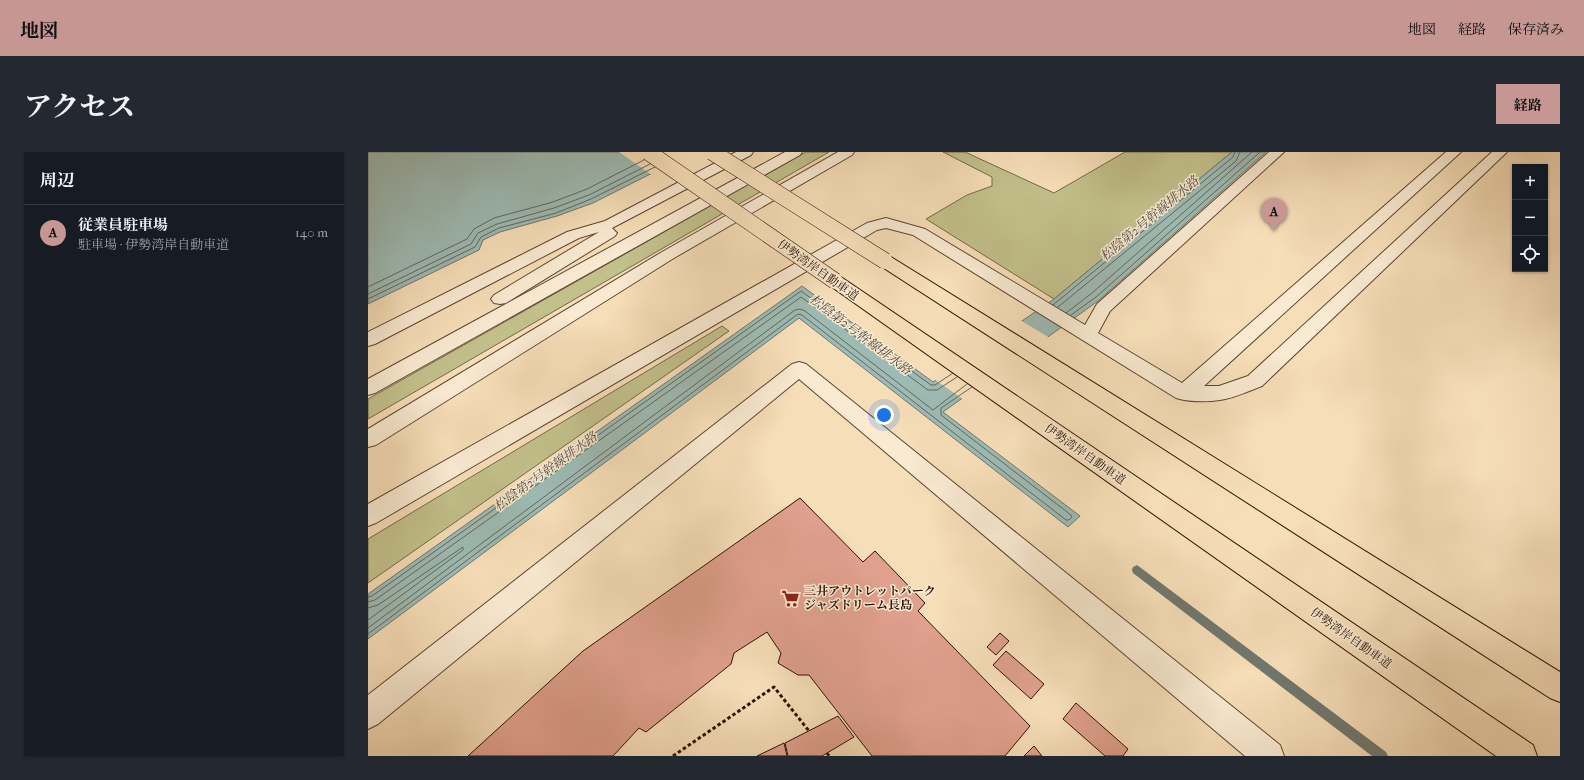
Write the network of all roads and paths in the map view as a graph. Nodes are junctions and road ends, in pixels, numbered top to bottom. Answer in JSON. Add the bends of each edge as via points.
{"nodes":[{"id":1,"x":648,"y":152,"type":"edge"},
{"id":2,"x":712,"y":152,"type":"edge"},
{"id":3,"x":746,"y":152,"type":"edge"},
{"id":4,"x":795,"y":152,"type":"edge"},
{"id":5,"x":847,"y":152,"type":"edge"},
{"id":6,"x":1277,"y":152,"type":"edge"},
{"id":7,"x":1454,"y":152,"type":"edge"},
{"id":8,"x":1500,"y":152,"type":"edge"},
{"id":9,"x":601,"y":227,"type":"junction"},
{"id":10,"x":1081,"y":331,"type":"junction"},
{"id":11,"x":368,"y":340,"type":"edge"},
{"id":12,"x":368,"y":374,"type":"edge"},
{"id":13,"x":368,"y":388,"type":"edge"},
{"id":14,"x":1183,"y":393,"type":"junction"},
{"id":15,"x":368,"y":439,"type":"edge"},
{"id":16,"x":368,"y":516,"type":"edge"},
{"id":17,"x":1560,"y":688,"type":"edge"},
{"id":18,"x":368,"y":714,"type":"edge"},
{"id":19,"x":809,"y":731,"type":"dead end"},
{"id":20,"x":673,"y":756,"type":"edge"},
{"id":21,"x":1269,"y":756,"type":"edge"},
{"id":22,"x":1522,"y":756,"type":"edge"}],
"edges":[{"from":1,"to":22,"type":"highway","name":"伊勢湾岸自動車道","bridge":true},
{"from":2,"to":17,"type":"highway","bridge":true},
{"from":3,"to":9,"type":"street"},
{"from":4,"to":13,"type":"street"},
{"from":5,"to":15,"type":"street","via":[[668,256]]},
{"from":6,"to":10,"type":"street","via":[[1103,308]]},
{"from":7,"to":14,"type":"street"},
{"from":8,"to":14,"type":"street","via":[[1255,381],[1220,393]]},
{"from":9,"to":11,"type":"street","via":[[573,235]]},
{"from":9,"to":12,"type":"street","via":[[609,233],[497,301]]},
{"from":10,"to":14,"type":"street"},
{"from":10,"to":16,"type":"street","via":[[919,232],[886,223],[872,226]]},
{"from":18,"to":21,"type":"street","via":[[799,369]]},
{"from":19,"to":20,"type":"path","via":[[774,687]]}]}
